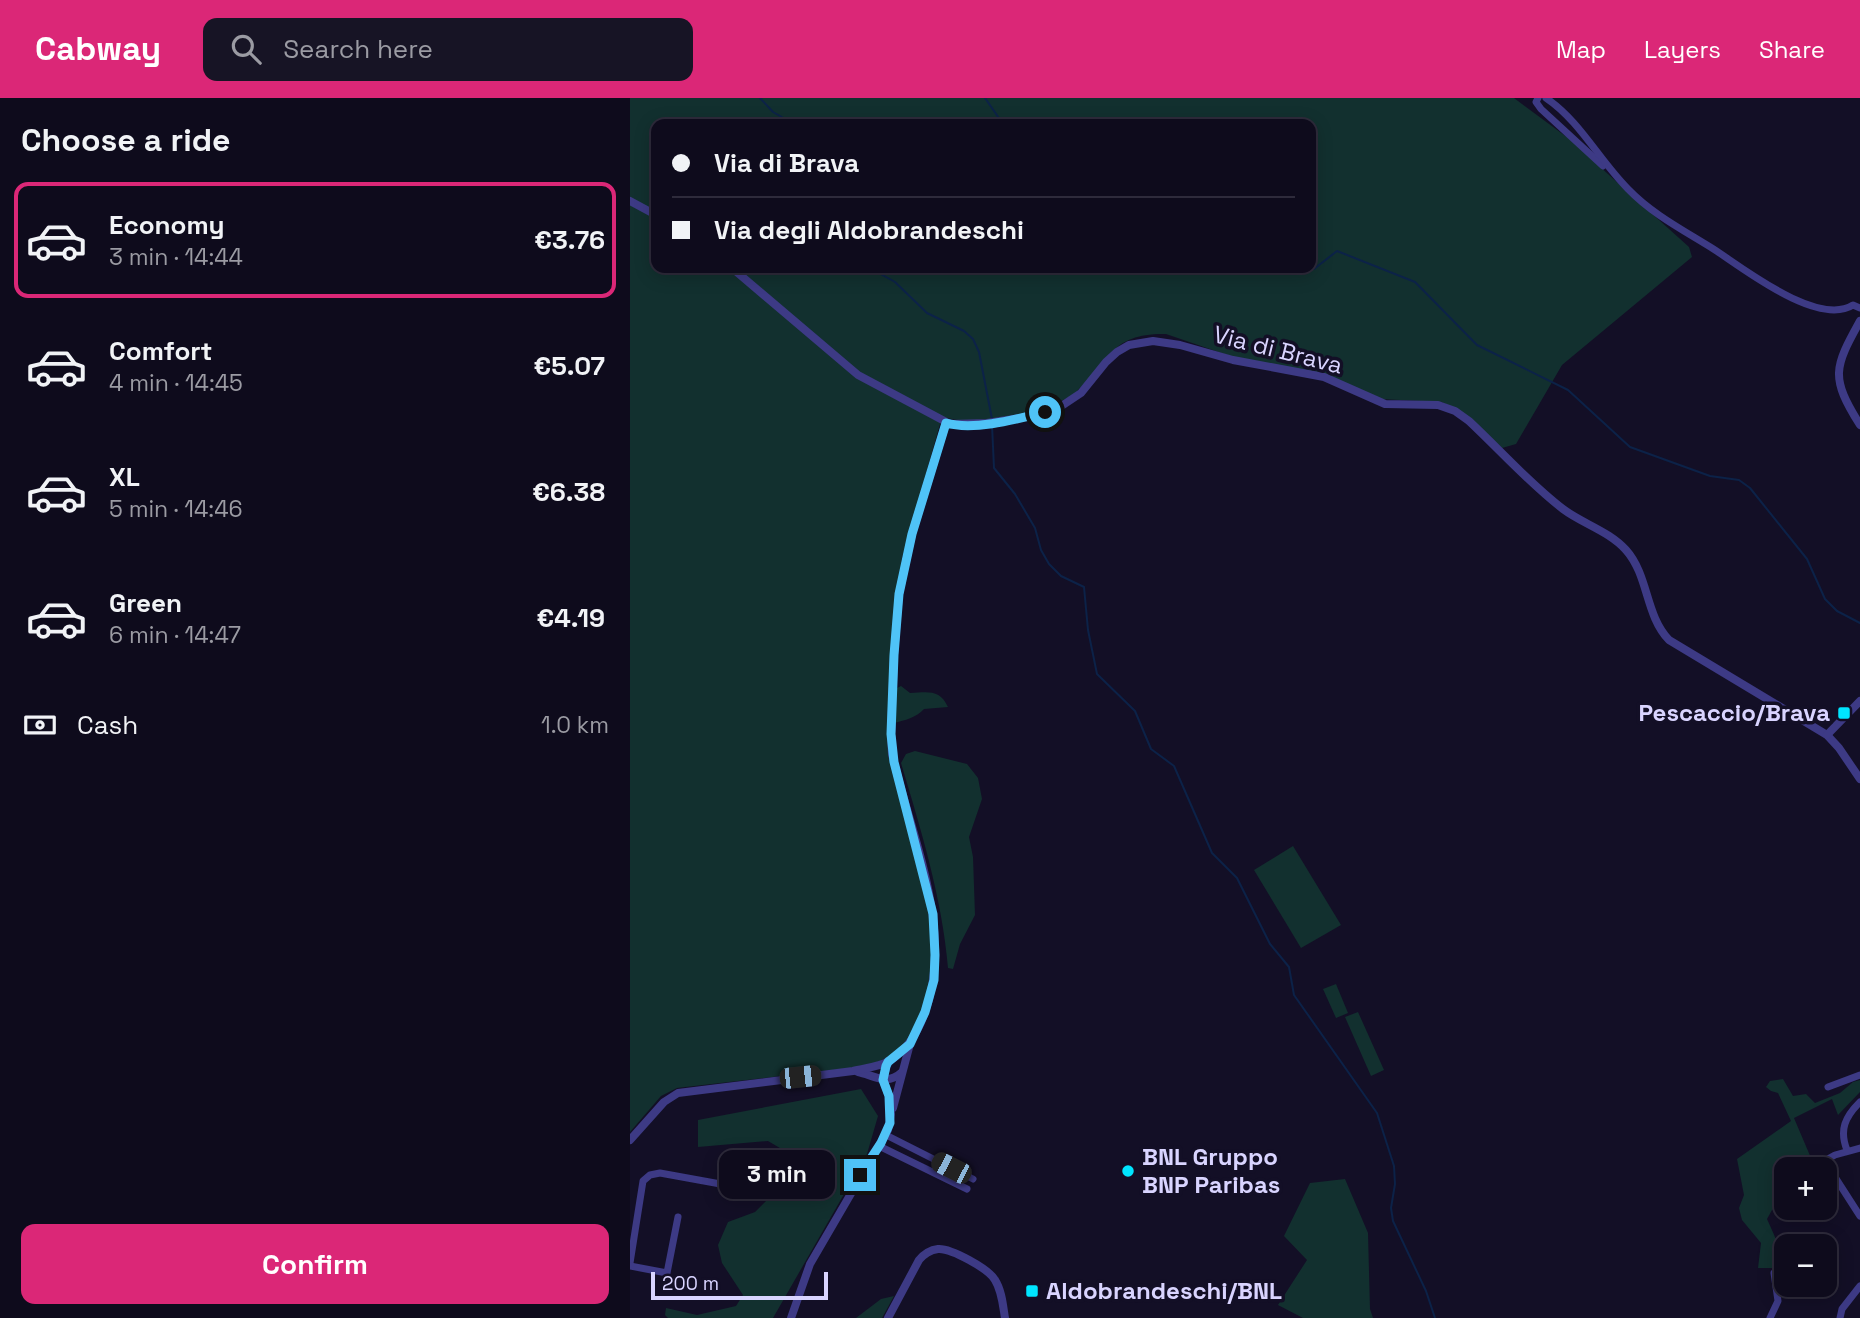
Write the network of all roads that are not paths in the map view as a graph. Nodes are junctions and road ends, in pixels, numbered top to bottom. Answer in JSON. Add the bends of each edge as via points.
{"nodes":[{"id":1,"x":1538,"y":98,"type":"edge"},
{"id":2,"x":1546,"y":98,"type":"edge"},
{"id":3,"x":1612,"y":173,"type":"junction"},
{"id":4,"x":630,"y":201,"type":"edge"},
{"id":5,"x":651,"y":212,"type":"edge"},
{"id":6,"x":738,"y":273,"type":"edge"},
{"id":7,"x":1860,"y":295,"type":"edge"},
{"id":8,"x":1857,"y":306,"type":"edge"},
{"id":9,"x":1860,"y":321,"type":"edge"},
{"id":10,"x":946,"y":423,"type":"junction"},
{"id":11,"x":1860,"y":425,"type":"edge"},
{"id":12,"x":1860,"y":701,"type":"edge"},
{"id":13,"x":1827,"y":735,"type":"junction"},
{"id":14,"x":1860,"y":779,"type":"edge"},
{"id":15,"x":910,"y":1044,"type":"junction"},
{"id":16,"x":888,"y":1062,"type":"junction"},
{"id":17,"x":853,"y":1071,"type":"junction"},
{"id":18,"x":901,"y":1073,"type":"junction"},
{"id":19,"x":1860,"y":1075,"type":"edge"},
{"id":20,"x":883,"y":1080,"type":"junction"},
{"id":21,"x":1828,"y":1087,"type":"dead end"},
{"id":22,"x":1860,"y":1102,"type":"edge"},
{"id":23,"x":891,"y":1114,"type":"junction"},
{"id":24,"x":886,"y":1135,"type":"junction"},
{"id":25,"x":630,"y":1140,"type":"edge"},
{"id":26,"x":879,"y":1146,"type":"junction"},
{"id":27,"x":1860,"y":1148,"type":"edge"},
{"id":28,"x":1847,"y":1150,"type":"junction"},
{"id":29,"x":1831,"y":1157,"type":"edge"},
{"id":30,"x":973,"y":1179,"type":"dead end"},
{"id":31,"x":1837,"y":1180,"type":"edge"},
{"id":32,"x":726,"y":1185,"type":"dead end"},
{"id":33,"x":967,"y":1189,"type":"dead end"},
{"id":34,"x":1860,"y":1216,"type":"edge"},
{"id":35,"x":678,"y":1217,"type":"dead end"},
{"id":36,"x":630,"y":1265,"type":"edge"},
{"id":37,"x":1860,"y":1286,"type":"edge"},
{"id":38,"x":1777,"y":1297,"type":"edge"},
{"id":39,"x":791,"y":1318,"type":"edge"},
{"id":40,"x":888,"y":1318,"type":"edge"},
{"id":41,"x":1005,"y":1318,"type":"edge"},
{"id":42,"x":1770,"y":1318,"type":"edge"},
{"id":43,"x":1840,"y":1318,"type":"edge"}],
"edges":[{"from":1,"to":3,"type":"street","via":[[1541,109]]},
{"from":2,"to":3,"type":"street","via":[[1566,112]]},
{"from":3,"to":8,"type":"street","via":[[1647,207],[1770,288],[1829,310]]},
{"from":4,"to":5,"type":"street"},
{"from":6,"to":10,"type":"street","name":"Via di Brava","via":[[858,375]]},
{"from":7,"to":8,"type":"street"},
{"from":9,"to":11,"type":"street","via":[[1841,356],[1838,374],[1841,390]]},
{"from":10,"to":13,"type":"street","name":"Via di Brava","via":[[991,423],[1060,407],[1081,393],[1117,352],[1153,341],[1324,377],[1388,405],[1448,408],[1469,421],[1560,506],[1624,548],[1637,567],[1658,625],[1674,644]]},
{"from":10,"to":15,"type":"street","via":[[905,565],[894,655],[892,754],[935,930],[933,987]]},
{"from":12,"to":13,"type":"street"},
{"from":13,"to":14,"type":"street","name":"Via di Brava"},
{"from":15,"to":16,"type":"street"},
{"from":15,"to":18,"type":"street"},
{"from":16,"to":17,"type":"street"},
{"from":16,"to":18,"type":"street","via":[[897,1065]]},
{"from":16,"to":20,"type":"street"},
{"from":17,"to":20,"type":"street"},
{"from":17,"to":25,"type":"street","via":[[683,1091],[663,1102]]},
{"from":18,"to":20,"type":"street"},
{"from":18,"to":23,"type":"street"},
{"from":19,"to":21,"type":"street"},
{"from":20,"to":23,"type":"street"},
{"from":22,"to":28,"type":"street","via":[[1844,1123]]},
{"from":23,"to":24,"type":"street"},
{"from":24,"to":26,"type":"street"},
{"from":24,"to":30,"type":"street"},
{"from":26,"to":33,"type":"street"},
{"from":26,"to":39,"type":"street","via":[[810,1264]]},
{"from":27,"to":28,"type":"street"},
{"from":28,"to":29,"type":"street"},
{"from":31,"to":34,"type":"street"},
{"from":32,"to":36,"type":"street","via":[[660,1173],[646,1177]]},
{"from":35,"to":36,"type":"street","via":[[667,1273]]},
{"from":37,"to":43,"type":"street"},
{"from":38,"to":42,"type":"street"},
{"from":40,"to":41,"type":"street","via":[[920,1258],[938,1249],[993,1276]]}]}
